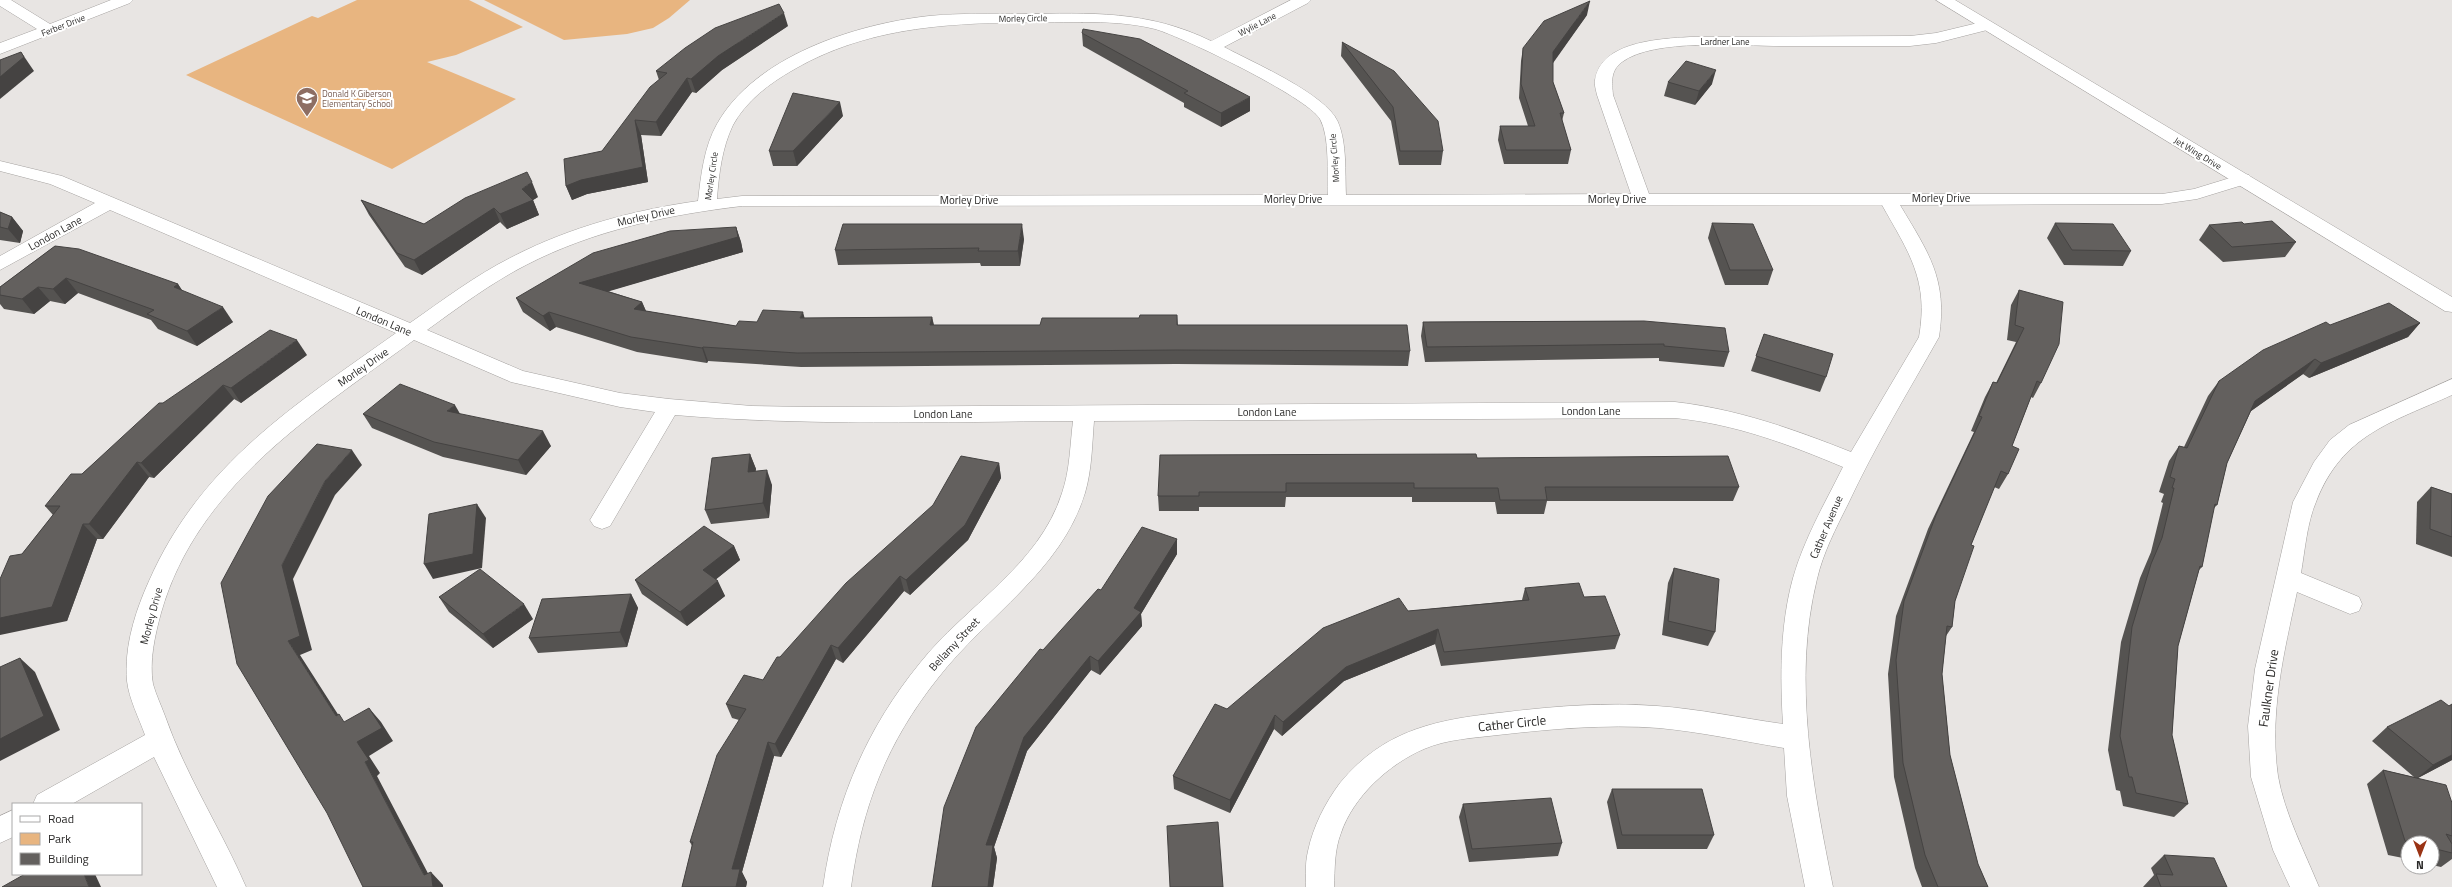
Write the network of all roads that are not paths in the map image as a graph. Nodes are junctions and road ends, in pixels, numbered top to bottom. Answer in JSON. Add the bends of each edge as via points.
{"nodes":[{"id":1,"x":0,"y":0,"type":"edge"},
{"id":2,"x":125,"y":0,"type":"edge"},
{"id":3,"x":1303,"y":0,"type":"edge"},
{"id":4,"x":1944,"y":0,"type":"edge"},
{"id":5,"x":1030,"y":18,"type":"junction"},
{"id":6,"x":1986,"y":26,"type":"junction"},
{"id":7,"x":48,"y":30,"type":"junction"},
{"id":8,"x":1028,"y":34,"type":"dead end"},
{"id":9,"x":1211,"y":47,"type":"junction"},
{"id":10,"x":0,"y":49,"type":"edge"},
{"id":11,"x":0,"y":166,"type":"edge"},
{"id":12,"x":2243,"y":180,"type":"junction"},
{"id":13,"x":1887,"y":198,"type":"junction"},
{"id":14,"x":1337,"y":199,"type":"junction"},
{"id":15,"x":1642,"y":199,"type":"junction"},
{"id":16,"x":109,"y":203,"type":"junction"},
{"id":17,"x":706,"y":205,"type":"junction"},
{"id":18,"x":0,"y":264,"type":"edge"},
{"id":19,"x":2452,"y":306,"type":"edge"},
{"id":20,"x":412,"y":332,"type":"junction"},
{"id":21,"x":2452,"y":386,"type":"edge"},
{"id":22,"x":670,"y":407,"type":"junction"},
{"id":23,"x":1084,"y":413,"type":"junction"},
{"id":24,"x":1856,"y":463,"type":"junction"},
{"id":25,"x":602,"y":520,"type":"dead end"},
{"id":26,"x":2288,"y":578,"type":"junction"},
{"id":27,"x":2350,"y":604,"type":"dead end"},
{"id":28,"x":1795,"y":738,"type":"junction"},
{"id":29,"x":159,"y":741,"type":"junction"},
{"id":30,"x":49,"y":803,"type":"edge"},
{"id":31,"x":12,"y":824,"type":"edge"},
{"id":32,"x":0,"y":830,"type":"edge"},
{"id":33,"x":232,"y":887,"type":"edge"},
{"id":34,"x":837,"y":887,"type":"edge"},
{"id":35,"x":1320,"y":887,"type":"edge"},
{"id":36,"x":1818,"y":887,"type":"edge"},
{"id":37,"x":2304,"y":887,"type":"edge"}],
"edges":[{"from":1,"to":7,"type":"street"},
{"from":2,"to":7,"type":"street","name":"Ferber Drive"},
{"from":3,"to":9,"type":"street","name":"Wylie Lane"},
{"from":4,"to":6,"type":"street","name":"Jet Wing Drive"},
{"from":5,"to":8,"type":"street"},
{"from":5,"to":9,"type":"street","name":"Morley Circle","via":[[1131,19],[1177,31]]},
{"from":5,"to":17,"type":"street","name":"Morley Circle","via":[[948,19],[912,23],[834,44],[799,59],[767,80],[743,100],[728,118],[717,140],[711,163]]},
{"from":6,"to":12,"type":"street","name":"Jet Wing Drive"},
{"from":6,"to":15,"type":"street","name":"Lardner Lane","via":[[1910,41],[1679,42],[1646,46],[1626,53],[1610,64],[1603,79],[1605,96]]},
{"from":7,"to":10,"type":"street","name":"Ferber Drive"},
{"from":9,"to":14,"type":"street","name":"Morley Circle","via":[[1307,98],[1329,119]]},
{"from":11,"to":16,"type":"street","name":"London Lane","via":[[56,180]]},
{"from":12,"to":13,"type":"street","name":"Morley Drive","via":[[2197,194],[2162,199]]},
{"from":12,"to":19,"type":"street","name":"Jet Wing Drive"},
{"from":13,"to":15,"type":"street","name":"Morley Drive"},
{"from":13,"to":24,"type":"street","name":"Cather Avenue","via":[[1931,280],[1933,318],[1929,337]]},
{"from":14,"to":15,"type":"street","name":"Morley Drive"},
{"from":14,"to":17,"type":"street","name":"Morley Drive","via":[[774,200]]},
{"from":16,"to":18,"type":"street","name":"London Lane"},
{"from":16,"to":20,"type":"street","name":"London Lane"},
{"from":17,"to":20,"type":"street","name":"Morley Drive","via":[[662,211],[616,223],[538,252],[465,293]]},
{"from":20,"to":22,"type":"street","name":"London Lane","via":[[518,377],[620,400]]},
{"from":20,"to":29,"type":"street","name":"Morley Drive","via":[[305,408],[265,440],[235,468],[205,502],[181,538],[150,608],[142,648],[140,682]]},
{"from":21,"to":26,"type":"street","name":"Faulkner Drive","via":[[2357,430],[2338,446],[2322,468],[2304,502]]},
{"from":22,"to":23,"type":"street","name":"London Lane","via":[[752,414]]},
{"from":22,"to":25,"type":"street"},
{"from":23,"to":24,"type":"street","name":"London Lane","via":[[1667,410],[1708,412],[1771,429]]},
{"from":23,"to":34,"type":"street","name":"Bellamy Street","via":[[1078,474],[1070,505],[1051,539],[1026,573],[952,645],[915,687],[889,726],[866,770],[850,820]]},
{"from":24,"to":28,"type":"street","name":"Cather Avenue","via":[[1820,537],[1805,579],[1793,683]]},
{"from":26,"to":27,"type":"street"},
{"from":26,"to":37,"type":"street","name":"Faulkner Drive","via":[[2268,669],[2261,726],[2265,777],[2287,850]]},
{"from":28,"to":35,"type":"street","name":"Cather Circle","via":[[1679,719],[1624,715],[1566,717],[1457,728],[1418,739],[1386,756],[1359,781],[1336,810],[1322,850]]},
{"from":28,"to":36,"type":"street","name":"Cather Avenue","via":[[1801,796]]},
{"from":29,"to":30,"type":"street"},
{"from":29,"to":33,"type":"street","name":"Morley Drive"},
{"from":31,"to":32,"type":"street"}]}
